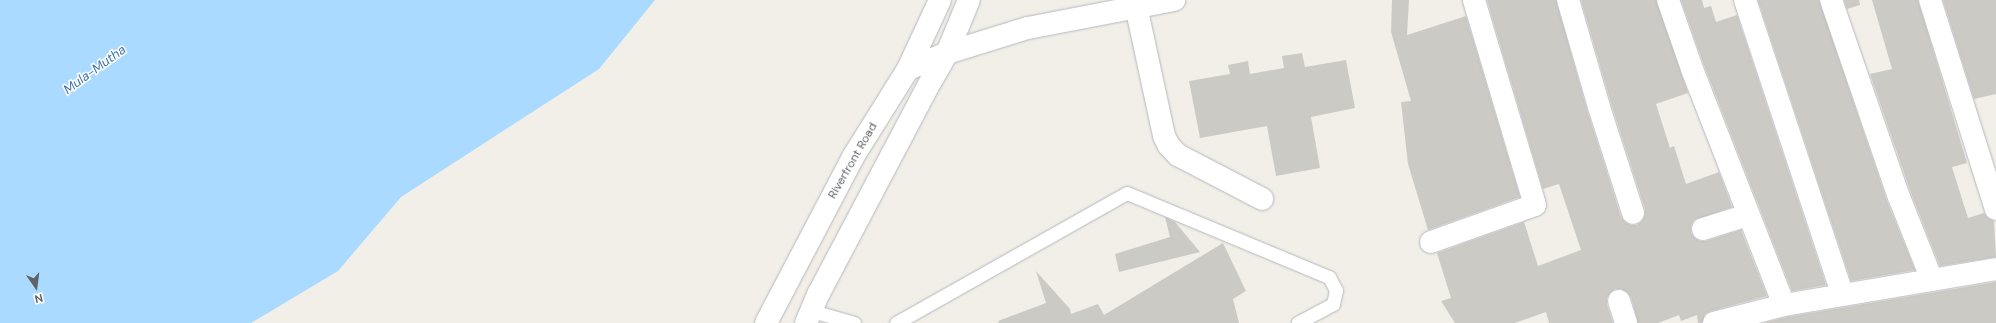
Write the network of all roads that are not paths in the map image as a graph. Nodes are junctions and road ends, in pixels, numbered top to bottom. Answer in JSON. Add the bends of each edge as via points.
{"nodes":[{"id":1,"x":940,"y":0,"type":"edge"},
{"id":2,"x":968,"y":0,"type":"edge"},
{"id":3,"x":1174,"y":0,"type":"edge"},
{"id":4,"x":1474,"y":0,"type":"edge"},
{"id":5,"x":1568,"y":0,"type":"edge"},
{"id":6,"x":1668,"y":0,"type":"edge"},
{"id":7,"x":1744,"y":0,"type":"edge"},
{"id":8,"x":1831,"y":0,"type":"edge"},
{"id":9,"x":1930,"y":0,"type":"edge"},
{"id":10,"x":1136,"y":6,"type":"junction"},
{"id":11,"x":947,"y":53,"type":"junction"},
{"id":12,"x":908,"y":69,"type":"junction"},
{"id":13,"x":1262,"y":199,"type":"dead end"},
{"id":14,"x":1996,"y":209,"type":"edge"},
{"id":15,"x":1633,"y":213,"type":"dead end"},
{"id":16,"x":1748,"y":215,"type":"junction"},
{"id":17,"x":1703,"y":229,"type":"dead end"},
{"id":18,"x":1432,"y":242,"type":"dead end"},
{"id":19,"x":1996,"y":269,"type":"edge"},
{"id":20,"x":1932,"y":280,"type":"junction"},
{"id":21,"x":1842,"y":294,"type":"junction"},
{"id":22,"x":1619,"y":301,"type":"dead end"},
{"id":23,"x":1784,"y":305,"type":"junction"},
{"id":24,"x":809,"y":317,"type":"edge"},
{"id":25,"x":766,"y":323,"type":"edge"},
{"id":26,"x":854,"y":323,"type":"edge"},
{"id":27,"x":896,"y":323,"type":"edge"},
{"id":28,"x":1298,"y":323,"type":"edge"},
{"id":29,"x":1626,"y":323,"type":"edge"},
{"id":30,"x":1714,"y":323,"type":"edge"}],
"edges":[{"from":1,"to":12,"type":"street","name":"Riverfront Road"},
{"from":2,"to":11,"type":"street"},
{"from":3,"to":10,"type":"street"},
{"from":4,"to":18,"type":"street","via":[[1535,205]]},
{"from":5,"to":15,"type":"street","via":[[1598,107]]},
{"from":6,"to":16,"type":"street"},
{"from":7,"to":21,"type":"street"},
{"from":8,"to":20,"type":"street","via":[[1899,197]]},
{"from":9,"to":14,"type":"street"},
{"from":10,"to":11,"type":"street","via":[[1073,21],[1028,28]]},
{"from":10,"to":13,"type":"street","via":[[1164,136],[1169,146],[1178,155]]},
{"from":11,"to":12,"type":"street"},
{"from":11,"to":24,"type":"street"},
{"from":12,"to":25,"type":"street","name":"Riverfront Road","via":[[853,157]]},
{"from":16,"to":17,"type":"street"},
{"from":16,"to":23,"type":"street"},
{"from":19,"to":20,"type":"street"},
{"from":20,"to":21,"type":"street"},
{"from":21,"to":23,"type":"street"},
{"from":22,"to":29,"type":"street"},
{"from":23,"to":30,"type":"street"},
{"from":24,"to":26,"type":"lane"},
{"from":27,"to":28,"type":"lane","via":[[1127,193],[1329,277],[1336,290],[1333,304]]}]}
